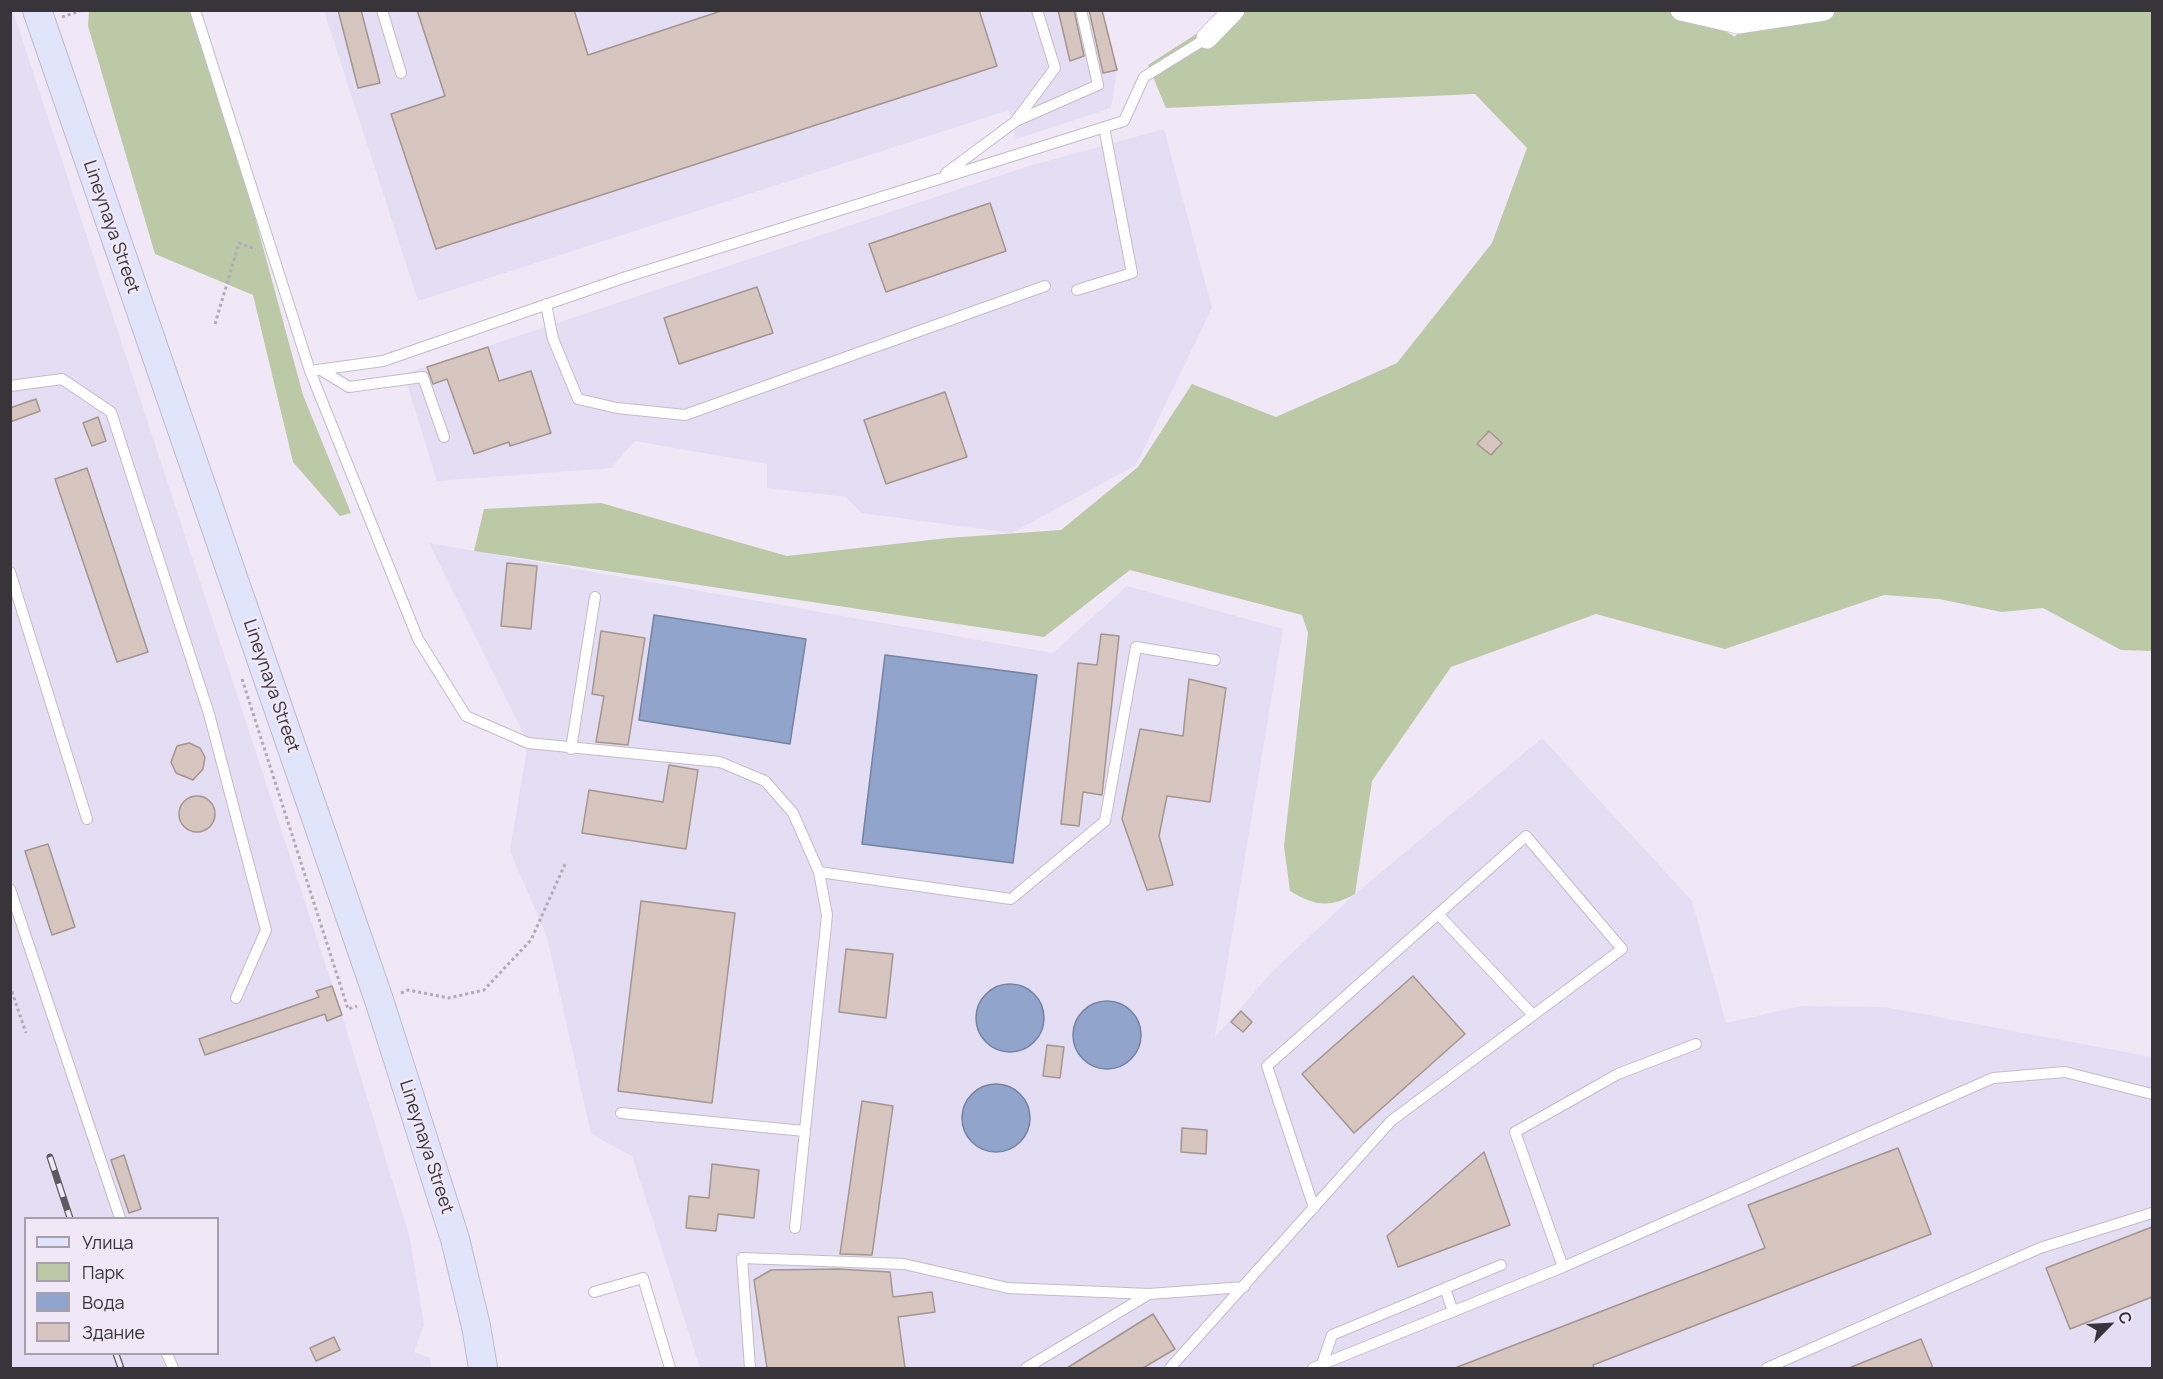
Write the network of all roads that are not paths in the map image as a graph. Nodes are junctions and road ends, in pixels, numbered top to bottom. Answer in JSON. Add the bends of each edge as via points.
{"nodes":[{"id":1,"x":37,"y":10,"type":"edge"},
{"id":2,"x":195,"y":10,"type":"edge"},
{"id":3,"x":382,"y":10,"type":"edge"},
{"id":4,"x":1037,"y":10,"type":"edge"},
{"id":5,"x":1081,"y":10,"type":"edge"},
{"id":6,"x":1234,"y":10,"type":"edge"},
{"id":7,"x":1681,"y":10,"type":"edge"},
{"id":8,"x":1824,"y":10,"type":"edge"},
{"id":9,"x":1737,"y":16,"type":"edge"},
{"id":10,"x":1207,"y":38,"type":"joint"},
{"id":11,"x":401,"y":73,"type":"dead end"},
{"id":12,"x":1016,"y":121,"type":"junction"},
{"id":13,"x":1104,"y":127,"type":"junction"},
{"id":14,"x":938,"y":179,"type":"junction"},
{"id":15,"x":1045,"y":286,"type":"dead end"},
{"id":16,"x":1077,"y":290,"type":"dead end"},
{"id":17,"x":546,"y":304,"type":"junction"},
{"id":18,"x":315,"y":370,"type":"junction"},
{"id":19,"x":10,"y":386,"type":"edge"},
{"id":20,"x":444,"y":436,"type":"dead end"},
{"id":21,"x":10,"y":572,"type":"edge"},
{"id":22,"x":595,"y":597,"type":"dead end"},
{"id":23,"x":1215,"y":660,"type":"dead end"},
{"id":24,"x":571,"y":749,"type":"junction"},
{"id":25,"x":87,"y":819,"type":"dead end"},
{"id":26,"x":819,"y":872,"type":"junction"},
{"id":27,"x":10,"y":889,"type":"edge"},
{"id":28,"x":1438,"y":914,"type":"junction"},
{"id":29,"x":236,"y":998,"type":"dead end"},
{"id":30,"x":1533,"y":1015,"type":"junction"},
{"id":31,"x":1696,"y":1044,"type":"dead end"},
{"id":32,"x":2152,"y":1094,"type":"edge"},
{"id":33,"x":621,"y":1113,"type":"dead end"},
{"id":34,"x":804,"y":1131,"type":"junction"},
{"id":35,"x":1314,"y":1208,"type":"junction"},
{"id":36,"x":2152,"y":1213,"type":"edge"},
{"id":37,"x":120,"y":1217,"type":"edge"},
{"id":38,"x":795,"y":1228,"type":"dead end"},
{"id":39,"x":1501,"y":1265,"type":"dead end"},
{"id":40,"x":1563,"y":1267,"type":"junction"},
{"id":41,"x":1244,"y":1287,"type":"junction"},
{"id":42,"x":1444,"y":1288,"type":"junction"},
{"id":43,"x":594,"y":1292,"type":"dead end"},
{"id":44,"x":1149,"y":1294,"type":"junction"},
{"id":45,"x":1453,"y":1312,"type":"junction"},
{"id":46,"x":1318,"y":1366,"type":"edge"},
{"id":47,"x":483,"y":1368,"type":"edge"},
{"id":48,"x":670,"y":1368,"type":"edge"},
{"id":49,"x":750,"y":1368,"type":"edge"},
{"id":50,"x":1026,"y":1368,"type":"edge"},
{"id":51,"x":1170,"y":1368,"type":"edge"},
{"id":52,"x":1767,"y":1368,"type":"edge"}],
"edges":[{"from":1,"to":47,"type":"street","name":"Lineynaya Street","via":[[379,1000],[455,1239]]},
{"from":2,"to":18,"type":"lane","via":[[272,254]]},
{"from":3,"to":11,"type":"lane"},
{"from":4,"to":12,"type":"lane","via":[[1055,68]]},
{"from":5,"to":12,"type":"lane","via":[[1098,85]]},
{"from":6,"to":10,"type":"street"},
{"from":7,"to":9,"type":"street"},
{"from":8,"to":9,"type":"street"},
{"from":10,"to":13,"type":"lane","via":[[1144,77],[1124,121]]},
{"from":12,"to":14,"type":"lane"},
{"from":13,"to":14,"type":"lane"},
{"from":13,"to":16,"type":"lane","via":[[1132,273]]},
{"from":14,"to":17,"type":"lane"},
{"from":15,"to":17,"type":"lane","via":[[685,415],[617,408],[578,399],[553,339]]},
{"from":17,"to":18,"type":"lane","via":[[383,361]]},
{"from":18,"to":20,"type":"lane","via":[[349,387],[423,377]]},
{"from":18,"to":24,"type":"lane","via":[[418,639],[466,716],[528,743]]},
{"from":19,"to":29,"type":"lane","via":[[62,379],[111,412],[209,714],[266,930]]},
{"from":21,"to":25,"type":"lane"},
{"from":22,"to":24,"type":"lane"},
{"from":23,"to":26,"type":"lane","via":[[1136,648],[1105,821],[1011,899]]},
{"from":24,"to":26,"type":"lane","via":[[720,762],[765,781],[793,813]]},
{"from":26,"to":34,"type":"lane","via":[[827,915]]},
{"from":27,"to":37,"type":"lane"},
{"from":28,"to":30,"type":"lane"},
{"from":28,"to":30,"type":"lane","via":[[1526,836],[1622,949]]},
{"from":28,"to":35,"type":"lane","via":[[1267,1066]]},
{"from":30,"to":35,"type":"lane","via":[[1391,1121]]},
{"from":31,"to":40,"type":"lane","via":[[1618,1074],[1515,1132]]},
{"from":32,"to":40,"type":"lane","via":[[2065,1072],[1994,1078]]},
{"from":33,"to":34,"type":"lane"},
{"from":34,"to":38,"type":"lane"},
{"from":35,"to":41,"type":"lane"},
{"from":36,"to":52,"type":"lane","via":[[2040,1248]]},
{"from":39,"to":42,"type":"lane"},
{"from":40,"to":45,"type":"lane"},
{"from":41,"to":44,"type":"lane"},
{"from":41,"to":51,"type":"lane"},
{"from":42,"to":45,"type":"lane"},
{"from":42,"to":46,"type":"lane","via":[[1332,1335]]},
{"from":43,"to":48,"type":"lane","via":[[643,1278]]},
{"from":44,"to":49,"type":"lane","via":[[1008,1288],[904,1264],[742,1258]]},
{"from":44,"to":50,"type":"lane"},
{"from":45,"to":46,"type":"lane"}]}
